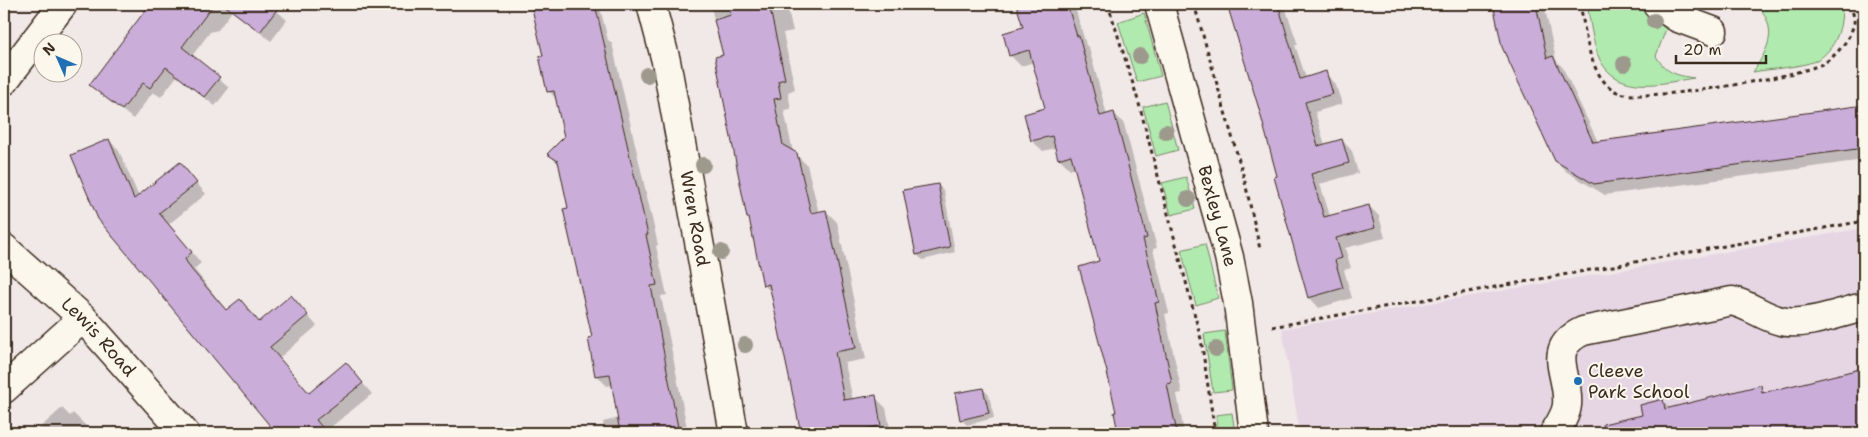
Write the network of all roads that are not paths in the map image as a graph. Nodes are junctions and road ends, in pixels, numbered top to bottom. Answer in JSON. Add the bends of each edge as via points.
{"nodes":[{"id":1,"x":63,"y":4,"type":"edge"},
{"id":2,"x":651,"y":4,"type":"edge"},
{"id":3,"x":1159,"y":4,"type":"edge"},
{"id":4,"x":1657,"y":4,"type":"edge"},
{"id":5,"x":1713,"y":31,"type":"dead end"},
{"id":6,"x":4,"y":81,"type":"edge"},
{"id":7,"x":4,"y":248,"type":"edge"},
{"id":8,"x":1864,"y":307,"type":"edge"},
{"id":9,"x":83,"y":318,"type":"junction"},
{"id":10,"x":4,"y":389,"type":"edge"},
{"id":11,"x":185,"y":433,"type":"edge"},
{"id":12,"x":734,"y":433,"type":"edge"},
{"id":13,"x":1254,"y":433,"type":"edge"},
{"id":14,"x":1554,"y":433,"type":"edge"}],
"edges":[{"from":1,"to":6,"type":"street"},
{"from":2,"to":12,"type":"street","name":"Wren Road","via":[[666,61]]},
{"from":3,"to":13,"type":"street","name":"Bexley Lane","via":[[1229,257]]},
{"from":4,"to":5,"type":"street","via":[[1678,18]]},
{"from":7,"to":9,"type":"street","name":"Lewis Road"},
{"from":8,"to":14,"type":"street","via":[[1794,323],[1732,301],[1583,331],[1570,337],[1562,352],[1567,408]]},
{"from":9,"to":10,"type":"street"},
{"from":9,"to":11,"type":"street","name":"Lewis Road"}]}
